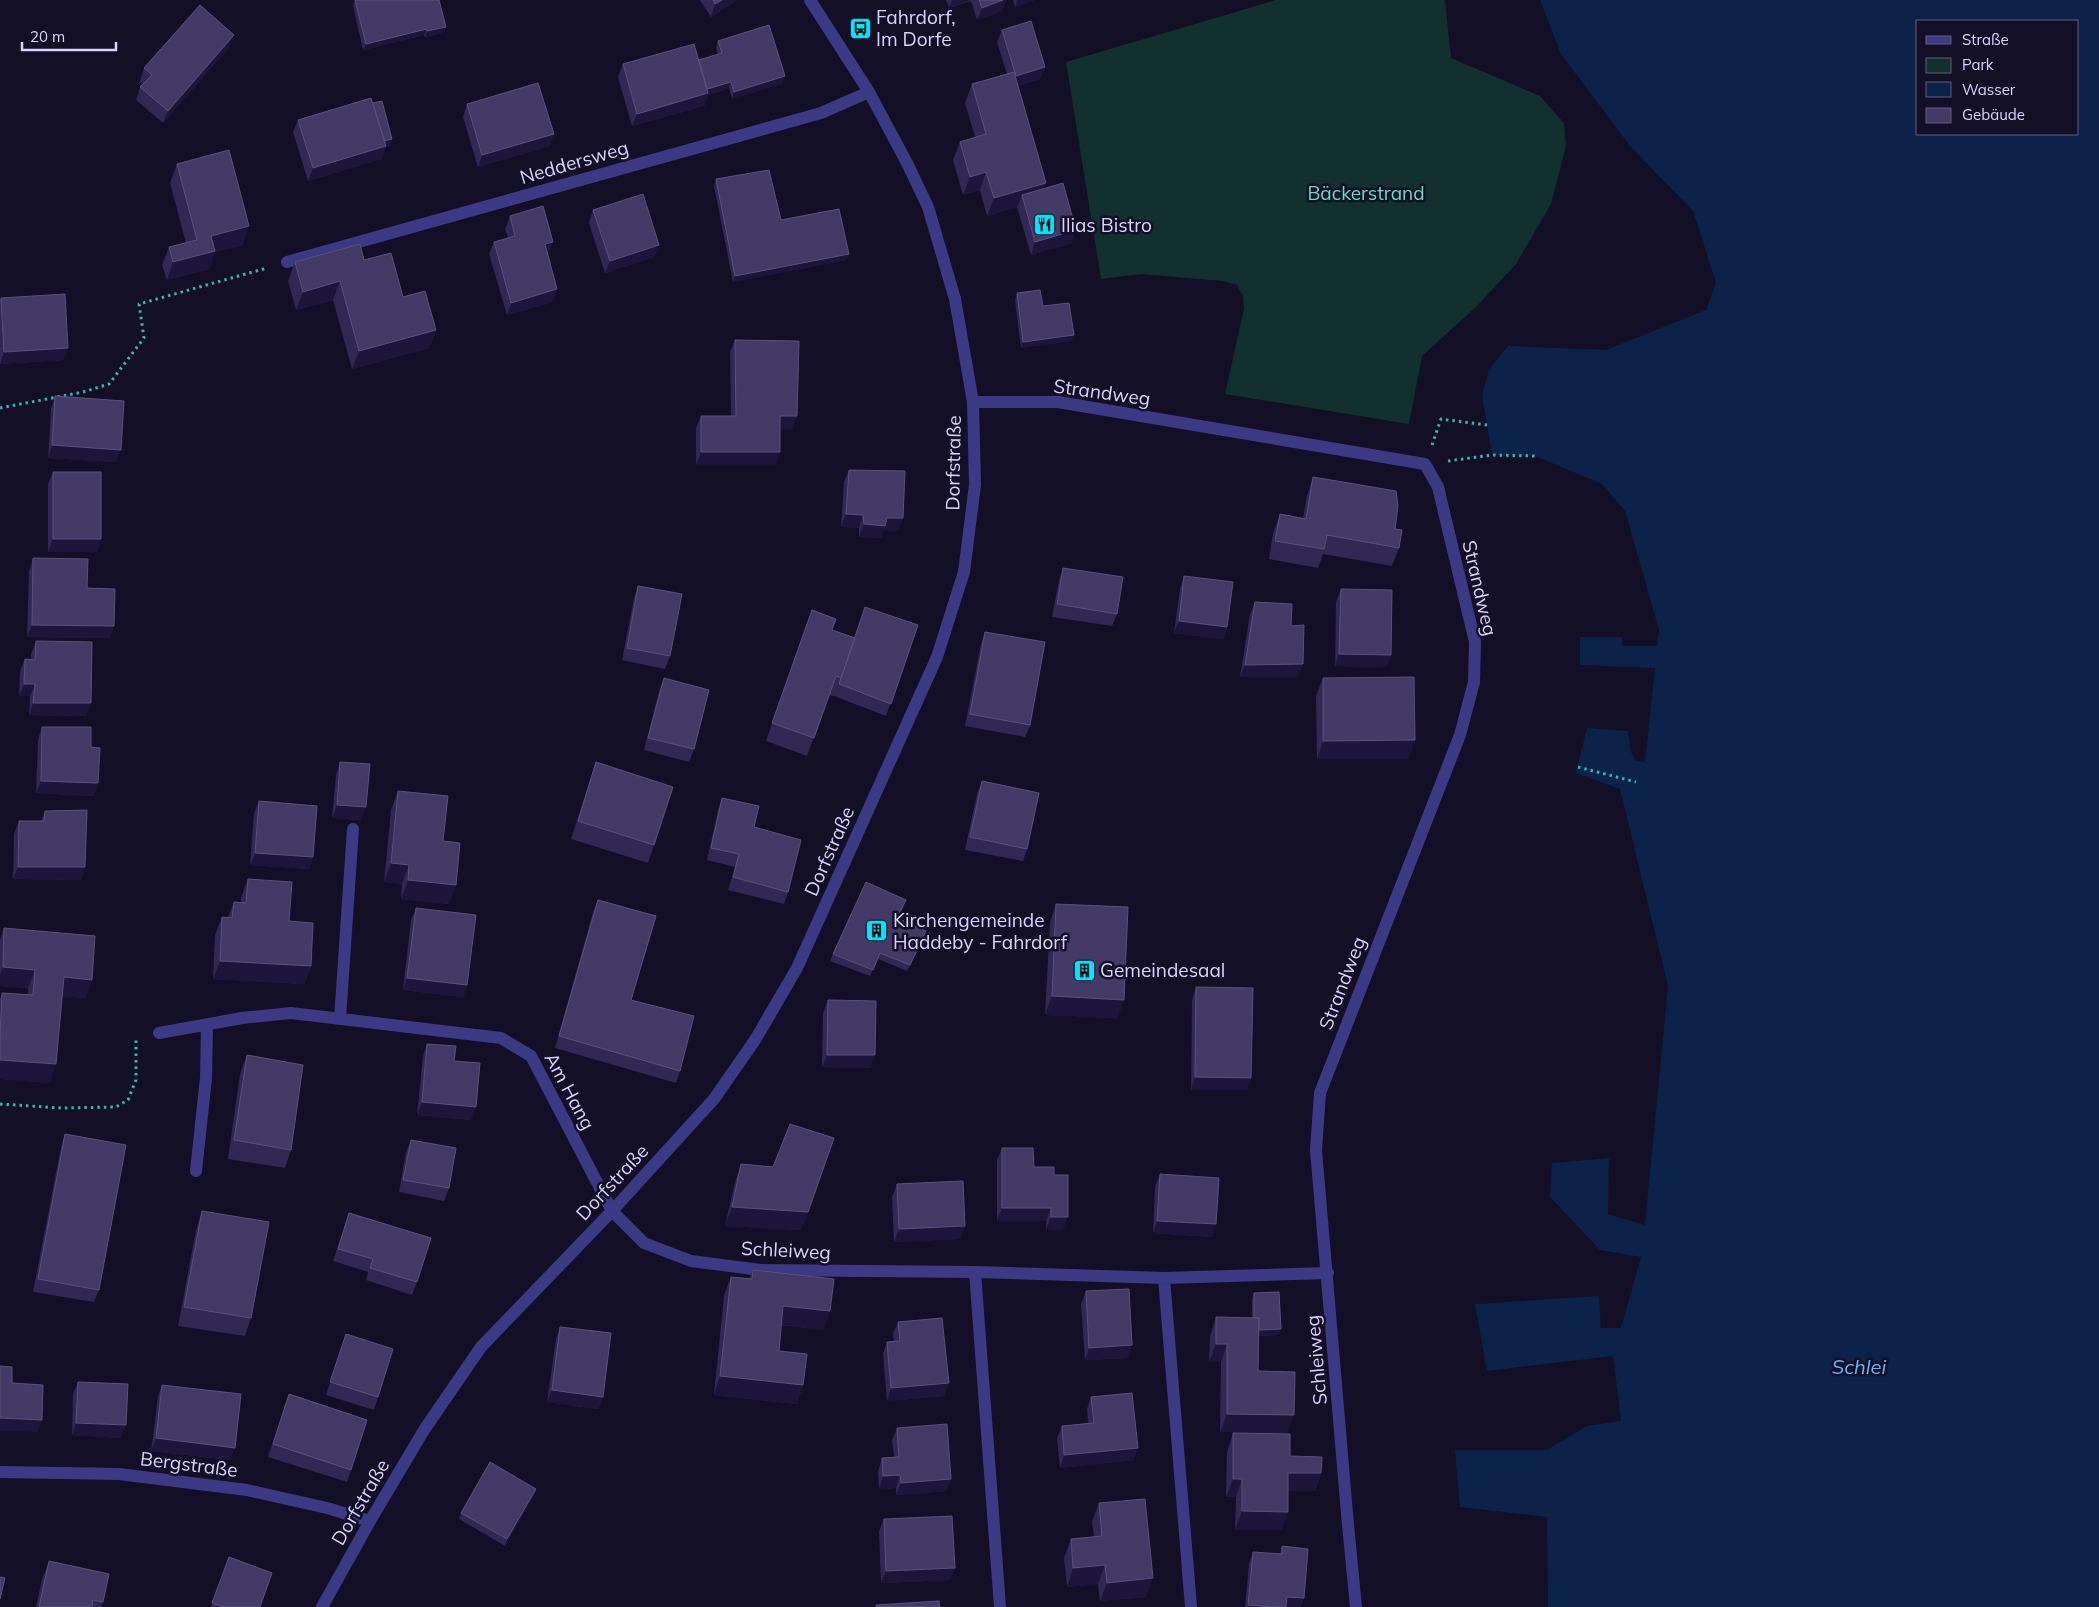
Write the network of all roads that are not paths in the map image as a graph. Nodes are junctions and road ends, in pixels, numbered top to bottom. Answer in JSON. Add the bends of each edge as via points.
{"nodes":[{"id":1,"x":810,"y":0,"type":"edge"},
{"id":2,"x":870,"y":92,"type":"junction"},
{"id":3,"x":287,"y":262,"type":"road end"},
{"id":4,"x":973,"y":402,"type":"junction"},
{"id":5,"x":352,"y":829,"type":"dead end"},
{"id":6,"x":340,"y":1019,"type":"junction"},
{"id":7,"x":207,"y":1024,"type":"junction"},
{"id":8,"x":159,"y":1033,"type":"road end"},
{"id":9,"x":196,"y":1171,"type":"dead end"},
{"id":10,"x":612,"y":1211,"type":"junction"},
{"id":11,"x":974,"y":1272,"type":"junction"},
{"id":12,"x":1328,"y":1273,"type":"junction"},
{"id":13,"x":1164,"y":1278,"type":"junction"},
{"id":14,"x":0,"y":1472,"type":"edge"},
{"id":15,"x":370,"y":1521,"type":"junction"},
{"id":16,"x":322,"y":1607,"type":"edge"},
{"id":17,"x":1000,"y":1607,"type":"edge"},
{"id":18,"x":1191,"y":1607,"type":"edge"},
{"id":19,"x":1356,"y":1607,"type":"edge"}],
"edges":[{"from":1,"to":2,"type":"street","name":"Dorfstraße"},
{"from":2,"to":3,"type":"street","name":"Neddersweg","via":[[821,113]]},
{"from":2,"to":4,"type":"street","name":"Dorfstraße","via":[[928,207],[956,299]]},
{"from":4,"to":10,"type":"street","name":"Dorfstraße","via":[[975,485],[964,572],[937,657],[797,968],[755,1040],[714,1099]]},
{"from":4,"to":12,"type":"street","name":"Strandweg","via":[[1058,402],[1425,464],[1438,487],[1475,642],[1474,682],[1460,735],[1320,1093],[1316,1150]]},
{"from":5,"to":6,"type":"street"},
{"from":6,"to":7,"type":"street","name":"Am Hang","via":[[291,1014]]},
{"from":6,"to":10,"type":"street","name":"Am Hang","via":[[501,1038],[531,1056]]},
{"from":7,"to":8,"type":"street","name":"Am Hang"},
{"from":7,"to":9,"type":"street","via":[[206,1078]]},
{"from":10,"to":11,"type":"street","name":"Schleiweg","via":[[644,1243],[691,1261],[761,1270]]},
{"from":10,"to":15,"type":"street","name":"Dorfstraße","via":[[481,1347],[424,1430]]},
{"from":11,"to":13,"type":"street","name":"Schleiweg"},
{"from":11,"to":17,"type":"street"},
{"from":12,"to":13,"type":"street","name":"Schleiweg"},
{"from":12,"to":19,"type":"street","name":"Schleiweg"},
{"from":13,"to":18,"type":"street"},
{"from":14,"to":15,"type":"street","name":"Bergstraße","via":[[120,1474],[247,1490]]},
{"from":15,"to":16,"type":"street","name":"Dorfstraße"}]}
